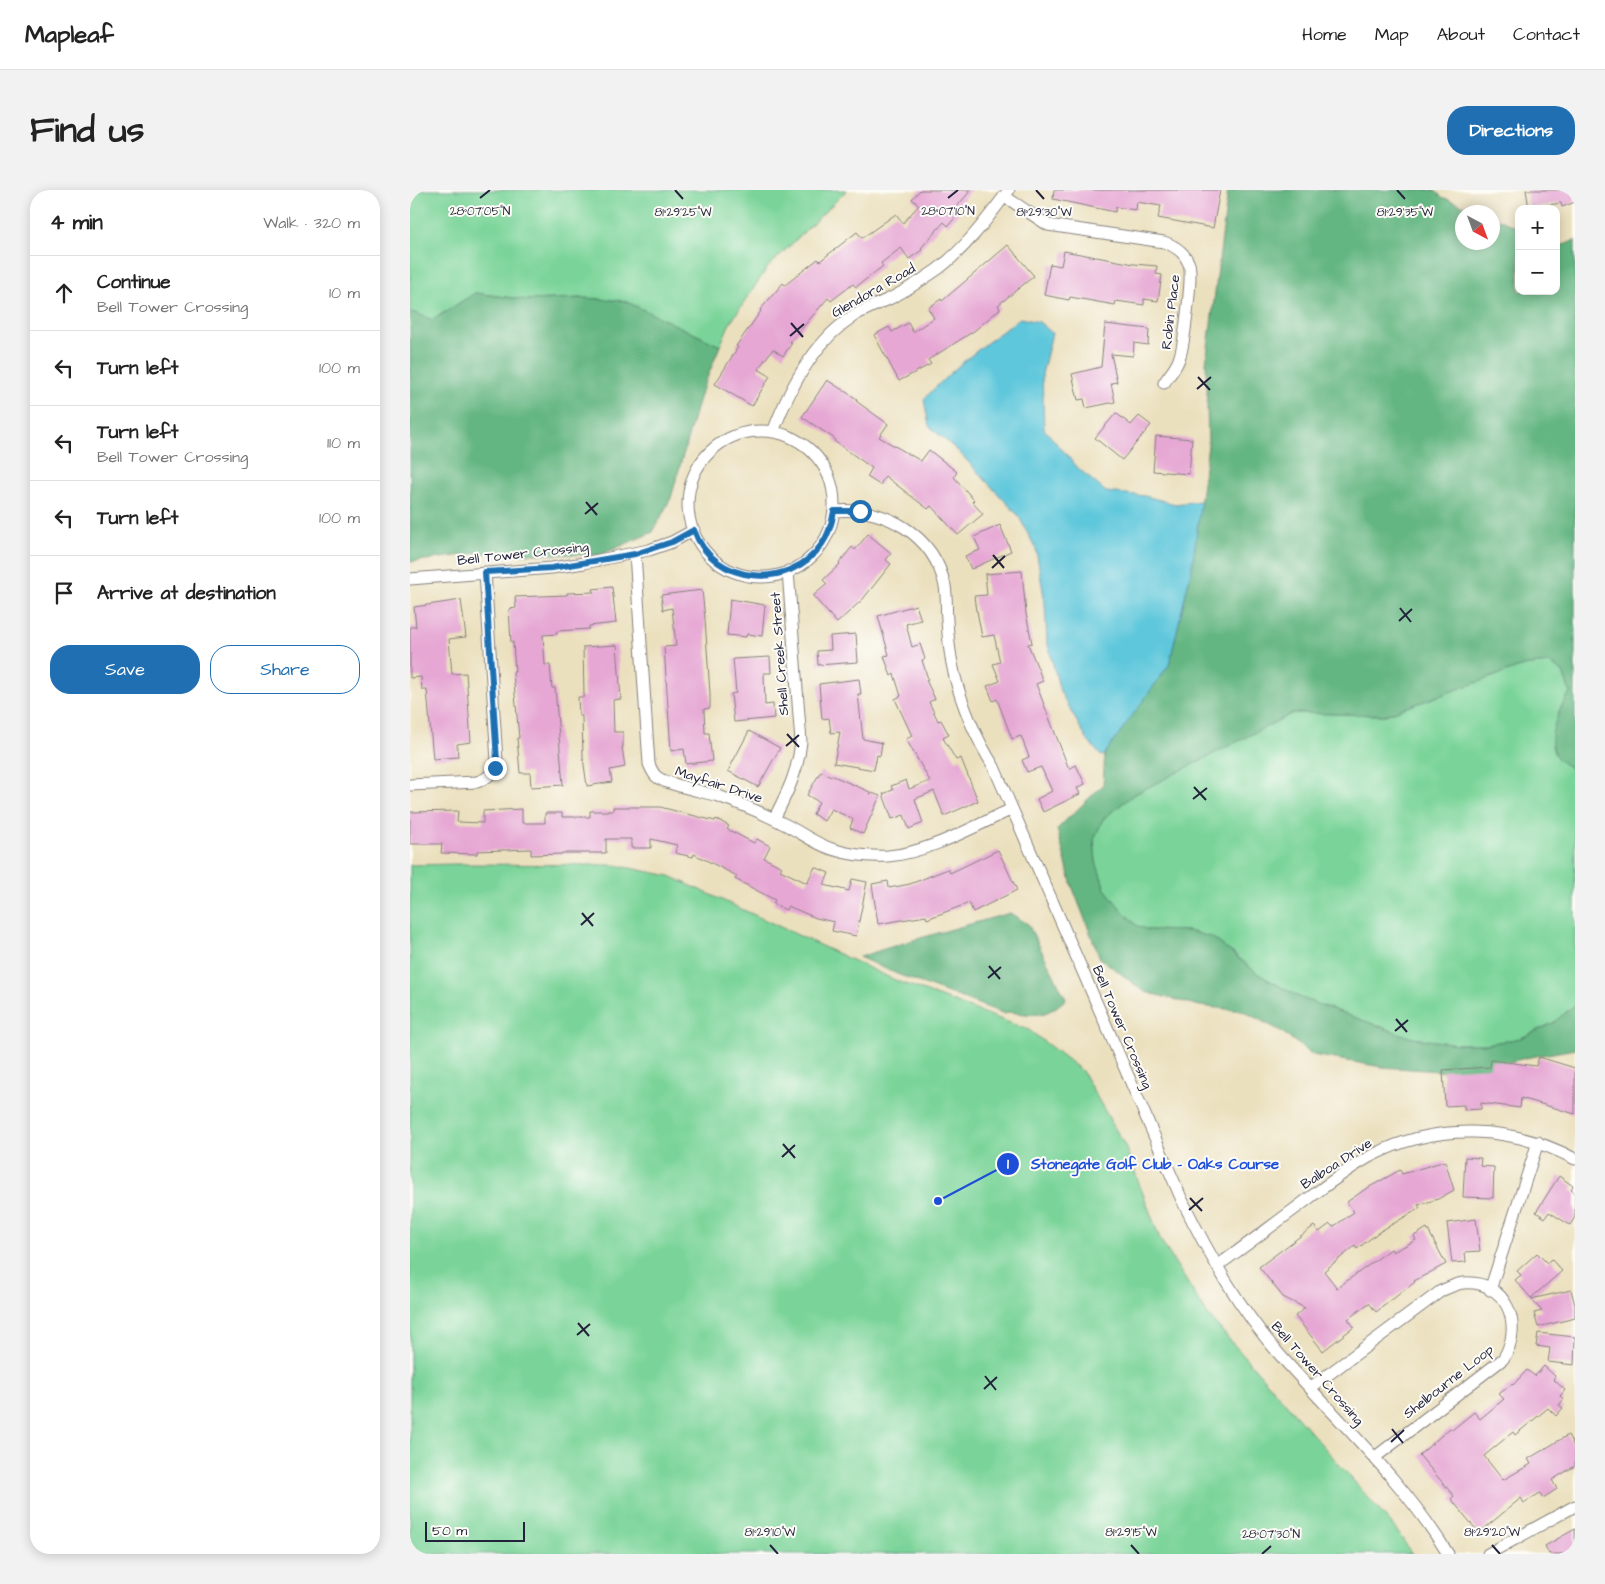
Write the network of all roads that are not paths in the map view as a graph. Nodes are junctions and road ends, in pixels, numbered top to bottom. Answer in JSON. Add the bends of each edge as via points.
{"nodes":[{"id":1,"x":1007,"y":193,"type":"edge"},
{"id":2,"x":1164,"y":383,"type":"dead end"},
{"id":3,"x":773,"y":432,"type":"junction"},
{"id":4,"x":834,"y":511,"type":"junction"},
{"id":5,"x":694,"y":530,"type":"junction"},
{"id":6,"x":635,"y":554,"type":"junction"},
{"id":7,"x":788,"y":571,"type":"junction"},
{"id":8,"x":485,"y":572,"type":"junction"},
{"id":9,"x":410,"y":579,"type":"edge"},
{"id":10,"x":410,"y":785,"type":"edge"},
{"id":11,"x":1012,"y":809,"type":"junction"},
{"id":12,"x":774,"y":819,"type":"junction"},
{"id":13,"x":1538,"y":1142,"type":"junction"},
{"id":14,"x":1575,"y":1158,"type":"edge"},
{"id":15,"x":1217,"y":1266,"type":"junction"},
{"id":16,"x":1490,"y":1290,"type":"junction"},
{"id":17,"x":1310,"y":1388,"type":"junction"},
{"id":18,"x":1374,"y":1458,"type":"junction"},
{"id":19,"x":1575,"y":1506,"type":"edge"},
{"id":20,"x":1448,"y":1554,"type":"edge"},
{"id":21,"x":1488,"y":1554,"type":"edge"}],
"edges":[{"from":1,"to":2,"type":"street","name":"Robin Place","via":[[1048,225],[1164,242],[1177,248],[1187,259],[1191,272],[1180,358]]},
{"from":1,"to":3,"type":"street","name":"Glendora Road","via":[[968,242],[939,268],[907,290],[857,314],[835,329],[800,376]]},
{"from":3,"to":4,"type":"street","via":[[798,440],[816,455],[828,476]]},
{"from":3,"to":5,"type":"street","via":[[754,431],[732,437],[705,457],[690,488],[689,511]]},
{"from":4,"to":7,"type":"street","via":[[828,534],[821,545],[805,562]]},
{"from":4,"to":11,"type":"street","name":"Bell Tower Crossing","via":[[860,511],[893,520],[921,539],[935,558],[946,589],[950,656],[958,689],[973,730]]},
{"from":5,"to":6,"type":"street","name":"Bell Tower Crossing","via":[[672,542]]},
{"from":5,"to":7,"type":"street","via":[[716,561],[737,572],[760,577]]},
{"from":6,"to":8,"type":"street","name":"Bell Tower Crossing","via":[[552,568]]},
{"from":6,"to":12,"type":"street","name":"Mayfair Drive","via":[[652,772],[664,782],[733,801]]},
{"from":7,"to":12,"type":"street","name":"Shell Creek Street","via":[[801,742],[794,778]]},
{"from":8,"to":9,"type":"street","name":"Bell Tower Crossing"},
{"from":8,"to":10,"type":"street","via":[[495,768],[485,780],[477,782]]},
{"from":11,"to":12,"type":"street","name":"Mayfair Drive","via":[[933,845],[889,856],[859,855],[830,849]]},
{"from":11,"to":15,"type":"street","name":"Bell Tower Crossing","via":[[1182,1200]]},
{"from":13,"to":14,"type":"street","name":"Balboa Drive"},
{"from":13,"to":15,"type":"street","name":"Balboa Drive","via":[[1500,1133],[1467,1131],[1434,1134],[1402,1143],[1357,1164]]},
{"from":13,"to":16,"type":"street"},
{"from":15,"to":17,"type":"street","name":"Bell Tower Crossing","via":[[1278,1353]]},
{"from":16,"to":17,"type":"street","via":[[1461,1283],[1441,1291]]},
{"from":16,"to":18,"type":"street","name":"Shelbourne Loop","via":[[1506,1304],[1513,1324],[1512,1339],[1503,1359]]},
{"from":17,"to":18,"type":"street","name":"Bell Tower Crossing"},
{"from":18,"to":20,"type":"street","name":"Bell Tower Crossing","via":[[1412,1502]]},
{"from":19,"to":21,"type":"street"}]}
